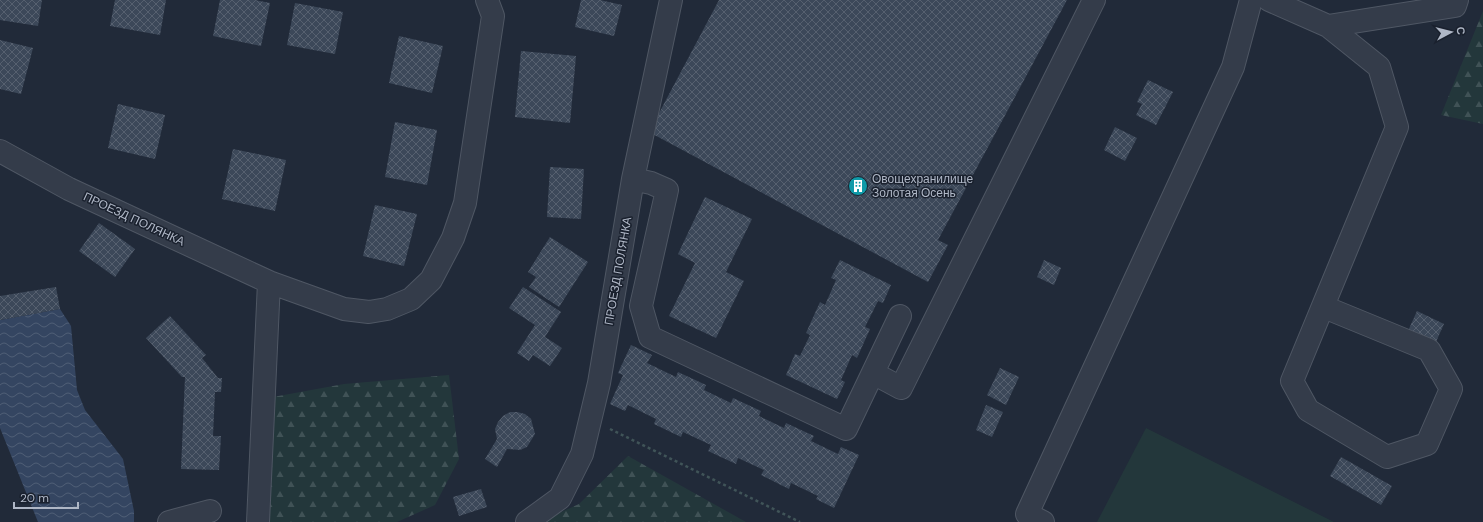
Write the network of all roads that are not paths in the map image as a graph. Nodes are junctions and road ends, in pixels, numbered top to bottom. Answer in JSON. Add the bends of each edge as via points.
{"nodes":[{"id":1,"x":487,"y":0,"type":"edge"},
{"id":2,"x":671,"y":0,"type":"edge"},
{"id":3,"x":1094,"y":0,"type":"edge"},
{"id":4,"x":1251,"y":0,"type":"edge"},
{"id":5,"x":1269,"y":0,"type":"edge"},
{"id":6,"x":1457,"y":0,"type":"edge"},
{"id":7,"x":1328,"y":26,"type":"junction"},
{"id":8,"x":0,"y":152,"type":"edge"},
{"id":9,"x":633,"y":179,"type":"junction"},
{"id":10,"x":269,"y":282,"type":"junction"},
{"id":11,"x":1324,"y":307,"type":"junction"},
{"id":12,"x":900,"y":316,"type":"dead end"},
{"id":13,"x":873,"y":373,"type":"junction"},
{"id":14,"x":210,"y":511,"type":"dead end"},
{"id":15,"x":169,"y":522,"type":"edge"},
{"id":16,"x":258,"y":522,"type":"edge"},
{"id":17,"x":527,"y":522,"type":"edge"},
{"id":18,"x":1043,"y":522,"type":"edge"}],
"edges":[{"from":1,"to":10,"type":"street","name":"ПРОЕЗД ПОЛЯНКА","via":[[493,16],[465,203],[453,238],[432,280],[411,299],[387,309],[370,312],[344,309]]},
{"from":2,"to":9,"type":"street","name":"ПРОЕЗД ПОЛЯНКА"},
{"from":3,"to":13,"type":"street","via":[[901,388]]},
{"from":4,"to":18,"type":"street","via":[[1233,67],[1027,514]]},
{"from":5,"to":7,"type":"street"},
{"from":6,"to":7,"type":"street","via":[[1455,6]]},
{"from":7,"to":11,"type":"street","via":[[1379,67],[1397,127]]},
{"from":8,"to":10,"type":"street","name":"ПРОЕЗД ПОЛЯНКА","via":[[69,189]]},
{"from":9,"to":13,"type":"street","via":[[667,190],[641,306],[650,337],[846,429]]},
{"from":9,"to":17,"type":"street","name":"ПРОЕЗД ПОЛЯНКА","via":[[599,382],[582,454],[560,498]]},
{"from":10,"to":16,"type":"street"},
{"from":11,"to":11,"type":"street","via":[[1292,381],[1308,410],[1388,457],[1427,444],[1451,389],[1429,350]]},
{"from":12,"to":13,"type":"street"},
{"from":14,"to":15,"type":"street"}]}
